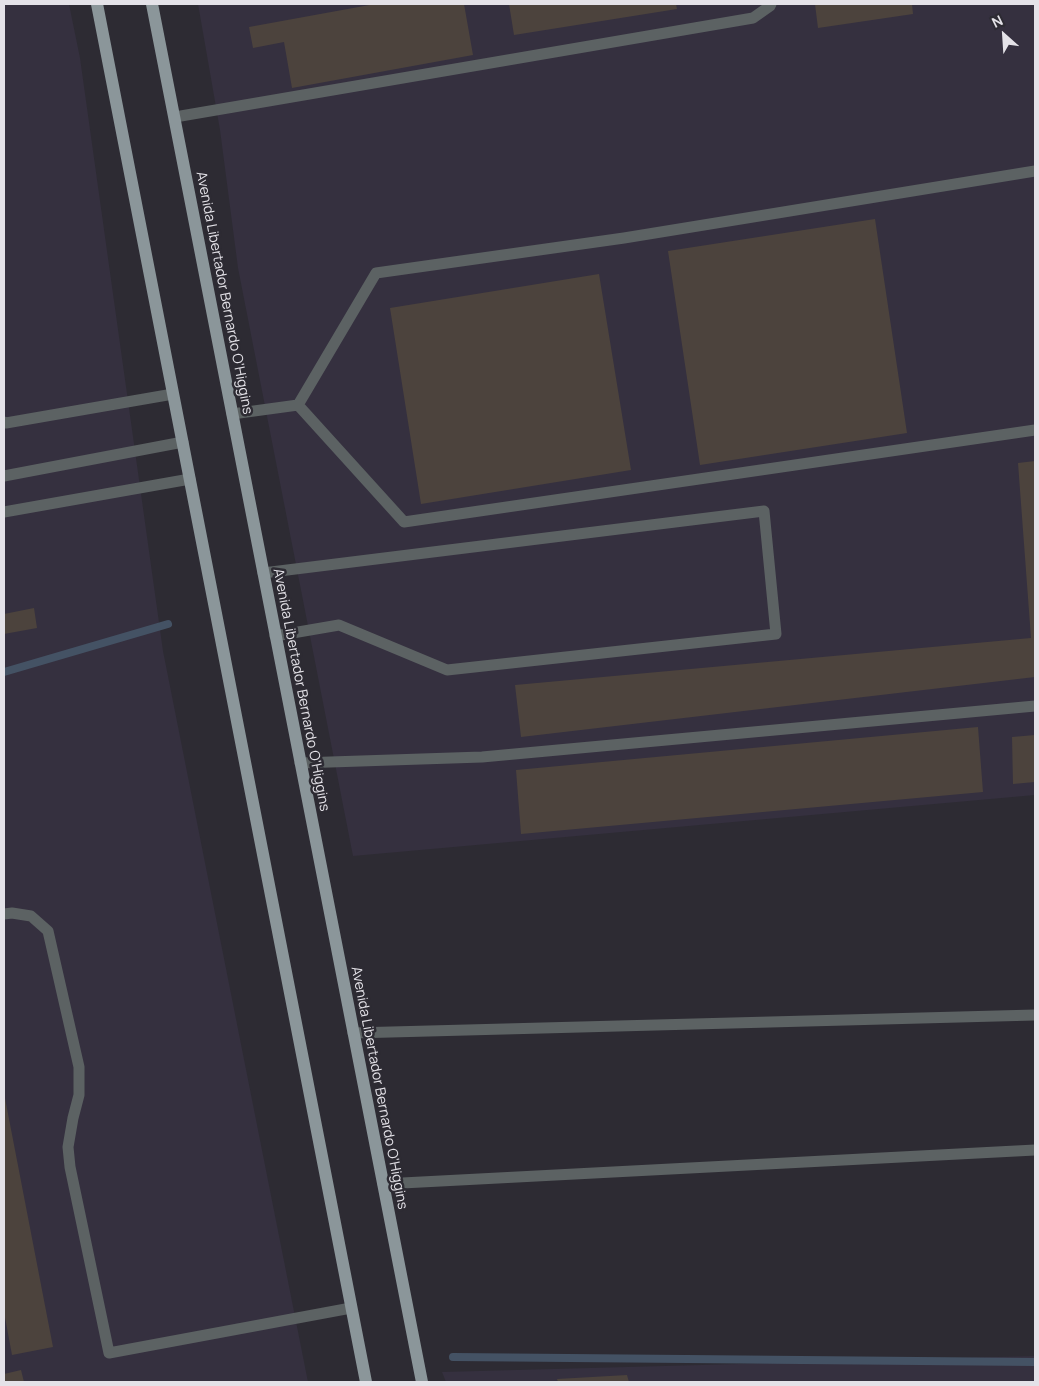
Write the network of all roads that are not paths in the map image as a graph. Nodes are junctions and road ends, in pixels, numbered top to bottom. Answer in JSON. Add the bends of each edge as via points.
{"nodes":[{"id":1,"x":97,"y":4,"type":"edge"},
{"id":2,"x":152,"y":4,"type":"edge"},
{"id":3,"x":771,"y":4,"type":"edge"},
{"id":4,"x":174,"y":117,"type":"junction"},
{"id":5,"x":1035,"y":171,"type":"edge"},
{"id":6,"x":173,"y":394,"type":"junction"},
{"id":7,"x":298,"y":405,"type":"junction"},
{"id":8,"x":232,"y":414,"type":"junction"},
{"id":9,"x":4,"y":422,"type":"edge"},
{"id":10,"x":1035,"y":430,"type":"edge"},
{"id":11,"x":183,"y":442,"type":"junction"},
{"id":12,"x":4,"y":476,"type":"edge"},
{"id":13,"x":190,"y":479,"type":"junction"},
{"id":14,"x":4,"y":512,"type":"edge"},
{"id":15,"x":263,"y":573,"type":"junction"},
{"id":16,"x":275,"y":636,"type":"junction"},
{"id":17,"x":1035,"y":706,"type":"edge"},
{"id":18,"x":300,"y":763,"type":"junction"},
{"id":19,"x":4,"y":914,"type":"edge"},
{"id":20,"x":1035,"y":1015,"type":"edge"},
{"id":21,"x":353,"y":1033,"type":"junction"},
{"id":22,"x":1035,"y":1150,"type":"edge"},
{"id":23,"x":383,"y":1184,"type":"junction"},
{"id":24,"x":351,"y":1308,"type":"junction"},
{"id":25,"x":366,"y":1382,"type":"edge"},
{"id":26,"x":422,"y":1382,"type":"edge"}],
"edges":[{"from":1,"to":6,"type":"main road"},
{"from":2,"to":4,"type":"main road","name":"Avenida Libertador Bernardo O'Higgins"},
{"from":3,"to":4,"type":"lane","via":[[753,18]]},
{"from":4,"to":8,"type":"main road","name":"Avenida Libertador Bernardo O'Higgins"},
{"from":5,"to":7,"type":"lane","via":[[624,238],[376,273]]},
{"from":6,"to":9,"type":"lane"},
{"from":6,"to":11,"type":"main road"},
{"from":7,"to":8,"type":"lane"},
{"from":7,"to":10,"type":"lane","via":[[404,522]]},
{"from":8,"to":15,"type":"main road","name":"Avenida Libertador Bernardo O'Higgins"},
{"from":11,"to":12,"type":"lane"},
{"from":11,"to":13,"type":"main road"},
{"from":13,"to":14,"type":"lane"},
{"from":13,"to":24,"type":"main road"},
{"from":15,"to":16,"type":"main road","name":"Avenida Libertador Bernardo O'Higgins"},
{"from":15,"to":16,"type":"lane","via":[[764,511],[776,634],[447,670],[338,625]]},
{"from":16,"to":18,"type":"main road","name":"Avenida Libertador Bernardo O'Higgins"},
{"from":17,"to":18,"type":"lane","via":[[482,757]]},
{"from":18,"to":21,"type":"main road","name":"Avenida Libertador Bernardo O'Higgins"},
{"from":19,"to":24,"type":"lane","via":[[31,916],[48,932],[79,1067],[79,1095],[68,1147],[70,1167],[109,1353]]},
{"from":20,"to":21,"type":"lane"},
{"from":21,"to":23,"type":"main road","name":"Avenida Libertador Bernardo O'Higgins"},
{"from":22,"to":23,"type":"lane"},
{"from":23,"to":26,"type":"main road","name":"Avenida Libertador Bernardo O'Higgins"},
{"from":24,"to":25,"type":"main road"}]}
